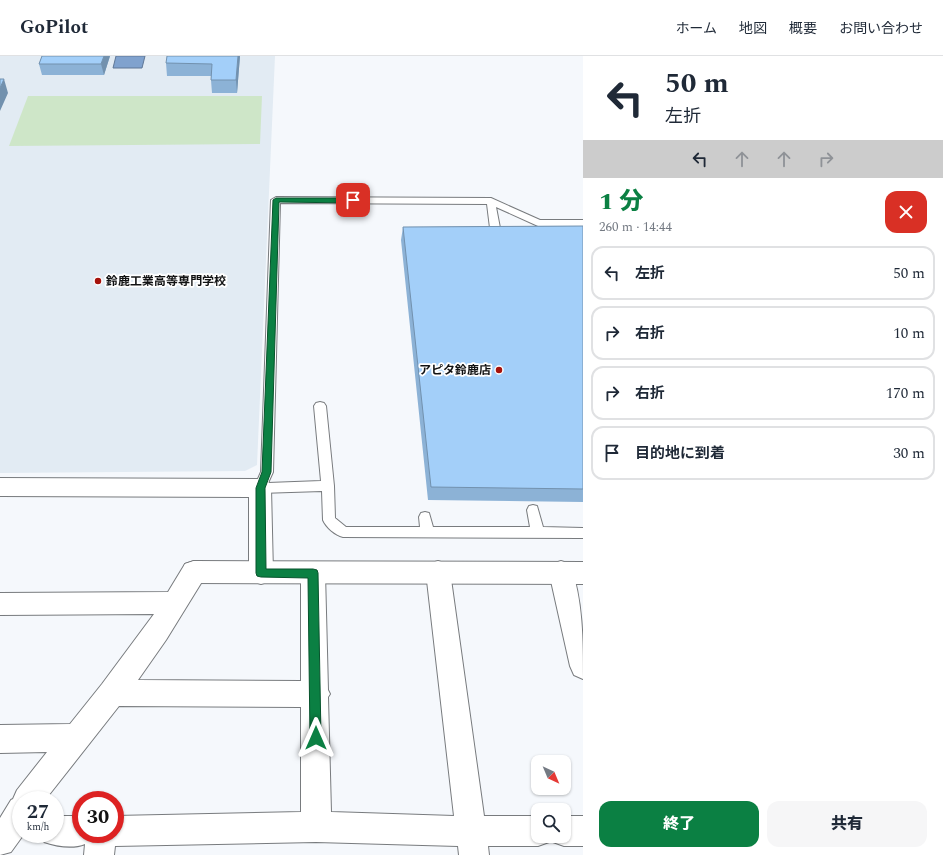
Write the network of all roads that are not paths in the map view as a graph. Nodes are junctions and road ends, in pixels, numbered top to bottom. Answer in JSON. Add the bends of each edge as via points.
{"nodes":[{"id":1,"x":491,"y":201,"type":"junction"},
{"id":2,"x":583,"y":223,"type":"edge"},
{"id":3,"x":495,"y":228,"type":"edge"},
{"id":4,"x":320,"y":406,"type":"dead end"},
{"id":5,"x":328,"y":486,"type":"junction"},
{"id":6,"x":0,"y":487,"type":"edge"},
{"id":7,"x":260,"y":488,"type":"junction"},
{"id":8,"x":533,"y":510,"type":"dead end"},
{"id":9,"x":426,"y":517,"type":"dead end"},
{"id":10,"x":427,"y":532,"type":"junction"},
{"id":11,"x":537,"y":532,"type":"junction"},
{"id":12,"x":583,"y":533,"type":"edge"},
{"id":13,"x":438,"y":572,"type":"junction"},
{"id":14,"x":572,"y":572,"type":"edge"},
{"id":15,"x":261,"y":573,"type":"junction"},
{"id":16,"x":313,"y":573,"type":"junction"},
{"id":17,"x":175,"y":602,"type":"junction"},
{"id":18,"x":0,"y":604,"type":"edge"},
{"id":19,"x":583,"y":666,"type":"edge"},
{"id":20,"x":112,"y":693,"type":"junction"},
{"id":21,"x":316,"y":694,"type":"junction"},
{"id":22,"x":75,"y":738,"type":"junction"},
{"id":23,"x":0,"y":739,"type":"edge"},
{"id":24,"x":34,"y":791,"type":"edge"},
{"id":25,"x":316,"y":827,"type":"junction"},
{"id":26,"x":124,"y":830,"type":"edge"},
{"id":27,"x":571,"y":831,"type":"edge"},
{"id":28,"x":583,"y":831,"type":"edge"},
{"id":29,"x":531,"y":832,"type":"edge"},
{"id":30,"x":101,"y":843,"type":"edge"},
{"id":31,"x":473,"y":843,"type":"edge"},
{"id":32,"x":100,"y":855,"type":"edge"}],
"edges":[{"from":1,"to":2,"type":"lane","via":[[538,223]]},
{"from":1,"to":3,"type":"lane"},
{"from":1,"to":7,"type":"lane","via":[[276,200],[267,472]]},
{"from":4,"to":5,"type":"lane"},
{"from":5,"to":7,"type":"lane"},
{"from":5,"to":10,"type":"lane","via":[[329,520],[343,532]]},
{"from":6,"to":7,"type":"street"},
{"from":7,"to":15,"type":"street"},
{"from":8,"to":11,"type":"lane"},
{"from":9,"to":10,"type":"lane"},
{"from":10,"to":11,"type":"lane"},
{"from":11,"to":12,"type":"lane"},
{"from":13,"to":14,"type":"street"},
{"from":13,"to":16,"type":"street"},
{"from":13,"to":31,"type":"street"},
{"from":14,"to":19,"type":"street"},
{"from":15,"to":16,"type":"street"},
{"from":15,"to":17,"type":"street","via":[[194,572]]},
{"from":16,"to":21,"type":"street"},
{"from":17,"to":18,"type":"street"},
{"from":17,"to":20,"type":"street","via":[[157,632]]},
{"from":20,"to":21,"type":"street"},
{"from":20,"to":22,"type":"street"},
{"from":21,"to":25,"type":"street"},
{"from":22,"to":23,"type":"street"},
{"from":22,"to":24,"type":"street"},
{"from":25,"to":26,"type":"street"},
{"from":25,"to":31,"type":"street"},
{"from":27,"to":28,"type":"street"},
{"from":29,"to":31,"type":"street"},
{"from":30,"to":32,"type":"street"}]}
